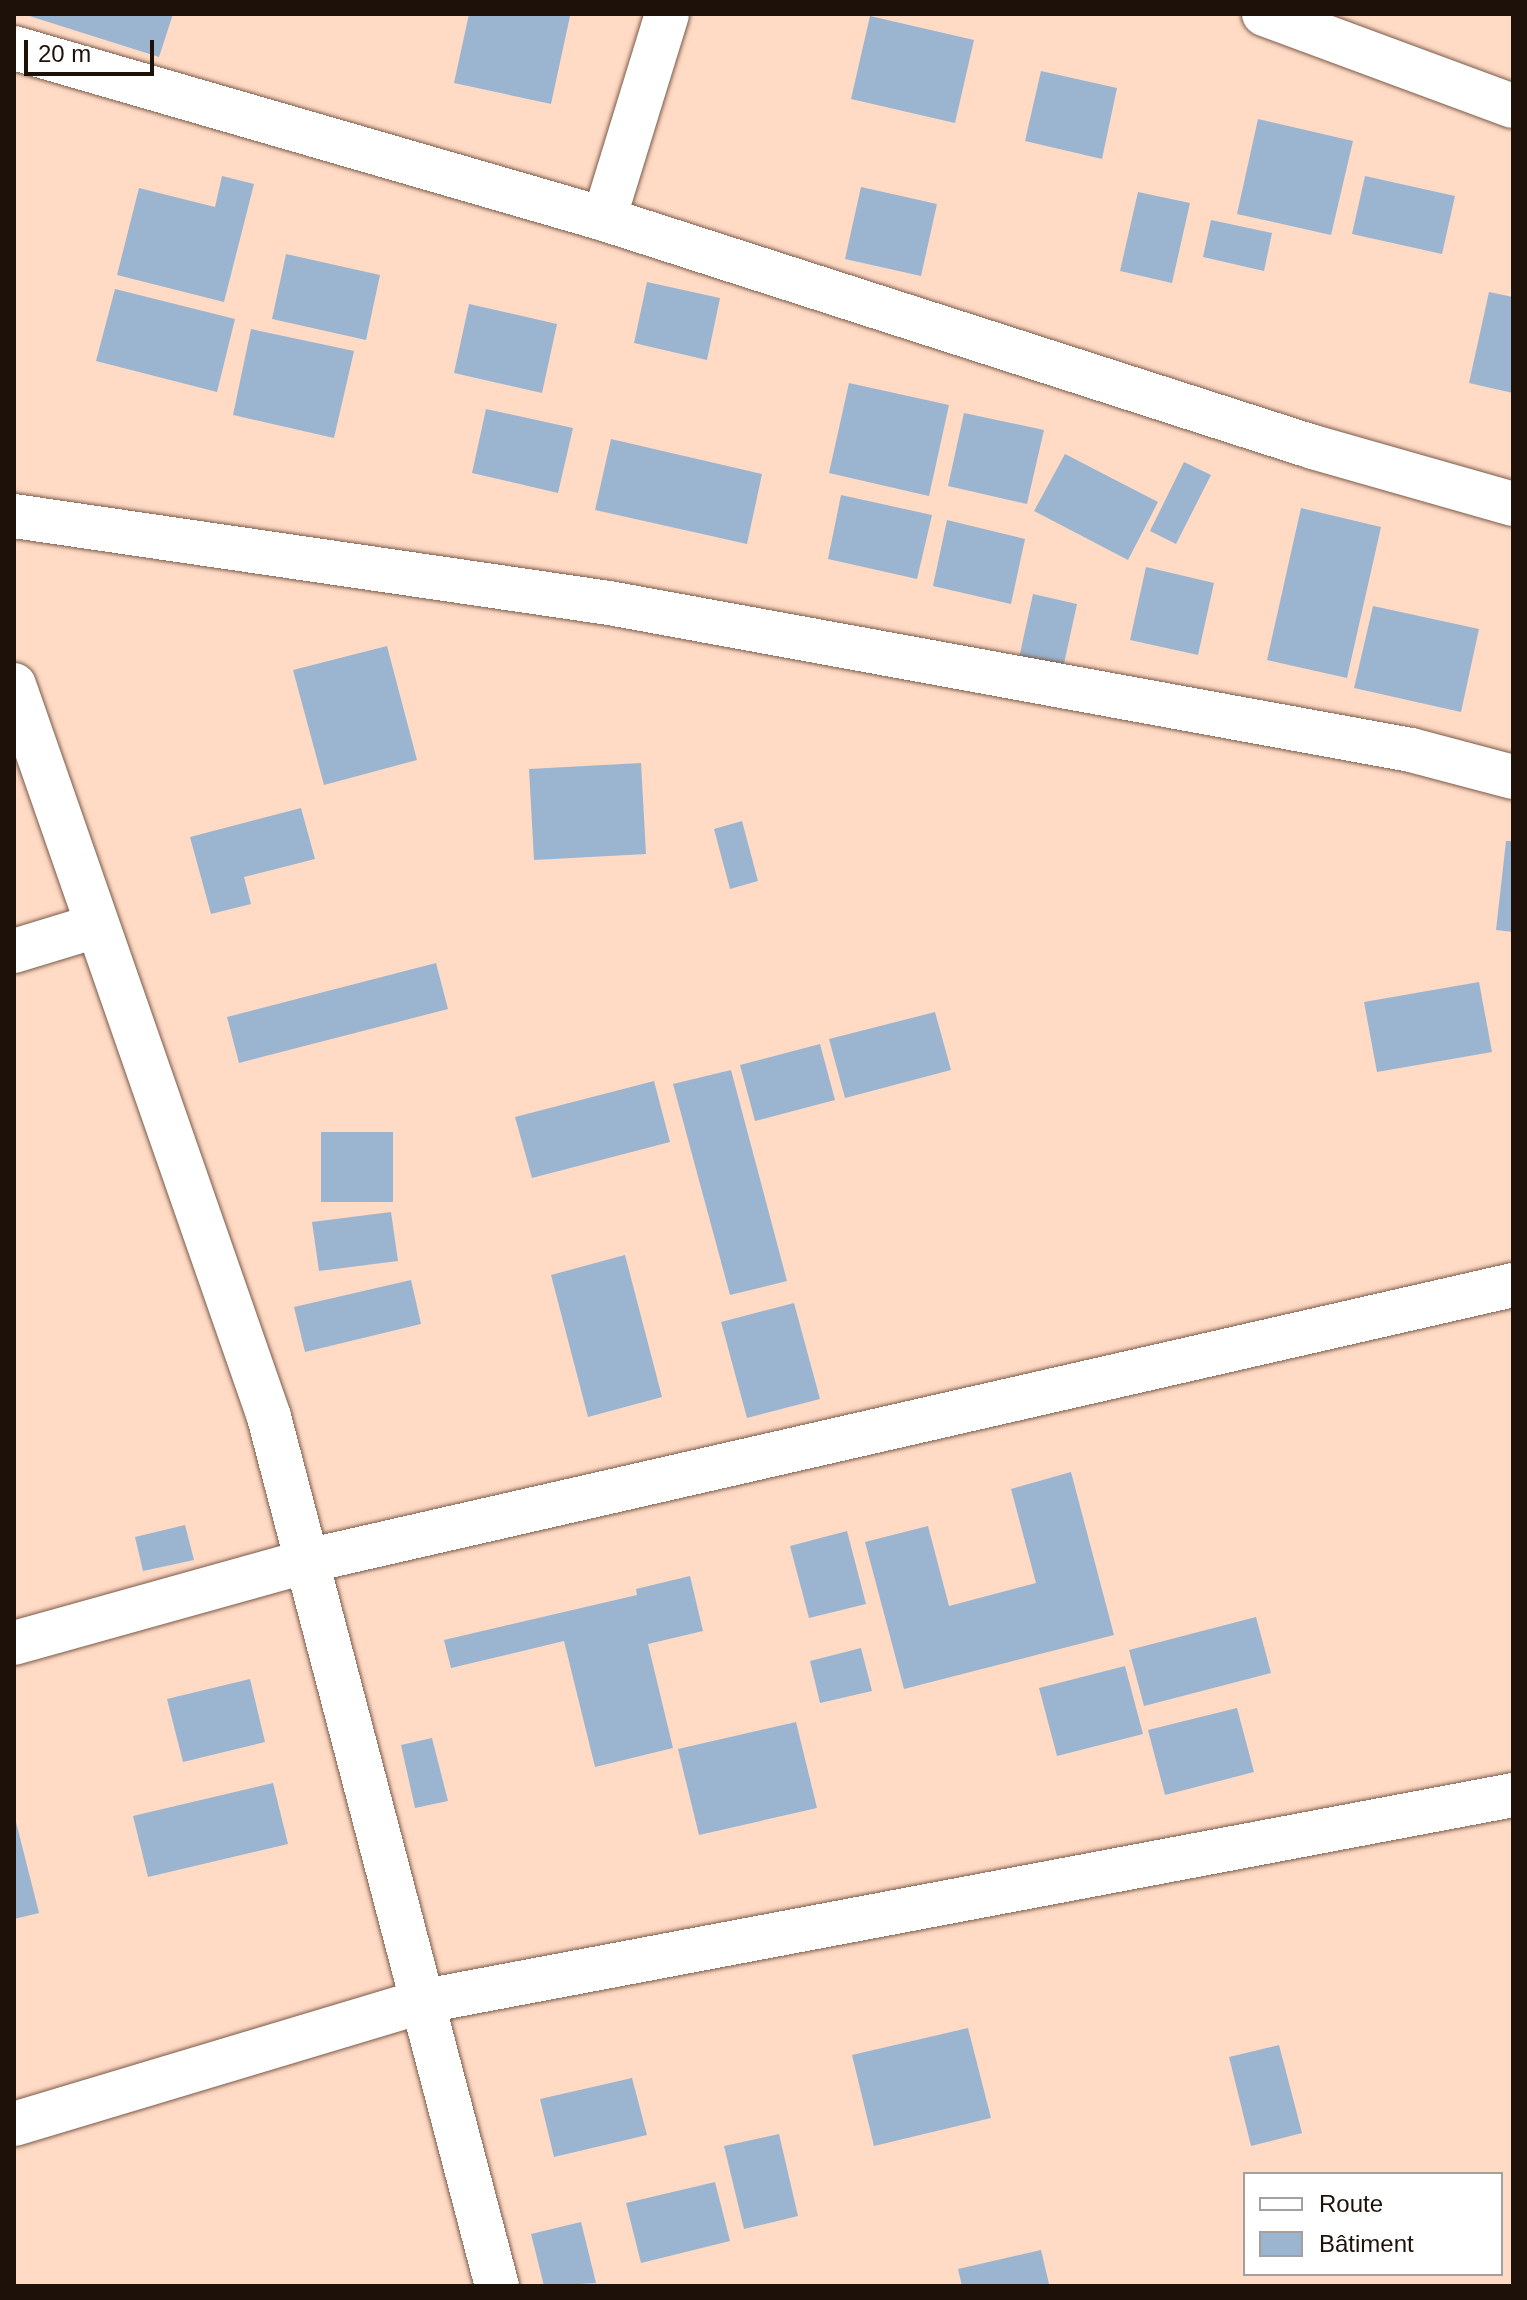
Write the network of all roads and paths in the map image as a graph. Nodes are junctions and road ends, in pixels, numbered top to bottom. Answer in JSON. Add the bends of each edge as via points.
{"nodes":[{"id":1,"x":667,"y":14,"type":"edge"},
{"id":2,"x":1264,"y":14,"type":"edge"},
{"id":3,"x":14,"y":48,"type":"edge"},
{"id":4,"x":1513,"y":106,"type":"edge"},
{"id":5,"x":604,"y":219,"type":"junction"},
{"id":6,"x":1513,"y":504,"type":"edge"},
{"id":7,"x":14,"y":516,"type":"edge"},
{"id":8,"x":14,"y":685,"type":"edge"},
{"id":9,"x":1513,"y":777,"type":"edge"},
{"id":10,"x":96,"y":926,"type":"junction"},
{"id":11,"x":14,"y":951,"type":"edge"},
{"id":12,"x":1513,"y":1285,"type":"edge"},
{"id":13,"x":307,"y":1561,"type":"junction"},
{"id":14,"x":14,"y":1643,"type":"edge"},
{"id":15,"x":1513,"y":1795,"type":"edge"},
{"id":16,"x":425,"y":2001,"type":"junction"},
{"id":17,"x":14,"y":2124,"type":"edge"},
{"id":18,"x":497,"y":2286,"type":"edge"}],
"edges":[{"from":1,"to":5,"type":"street"},
{"from":2,"to":4,"type":"street"},
{"from":3,"to":5,"type":"street"},
{"from":5,"to":6,"type":"street","via":[[1313,447]]},
{"from":7,"to":9,"type":"street","via":[[609,603],[1411,750]]},
{"from":8,"to":10,"type":"street"},
{"from":10,"to":11,"type":"street"},
{"from":10,"to":13,"type":"street","via":[[269,1417]]},
{"from":12,"to":13,"type":"street"},
{"from":13,"to":14,"type":"street"},
{"from":13,"to":16,"type":"street"},
{"from":15,"to":16,"type":"street"},
{"from":16,"to":17,"type":"street"},
{"from":16,"to":18,"type":"street"}]}
